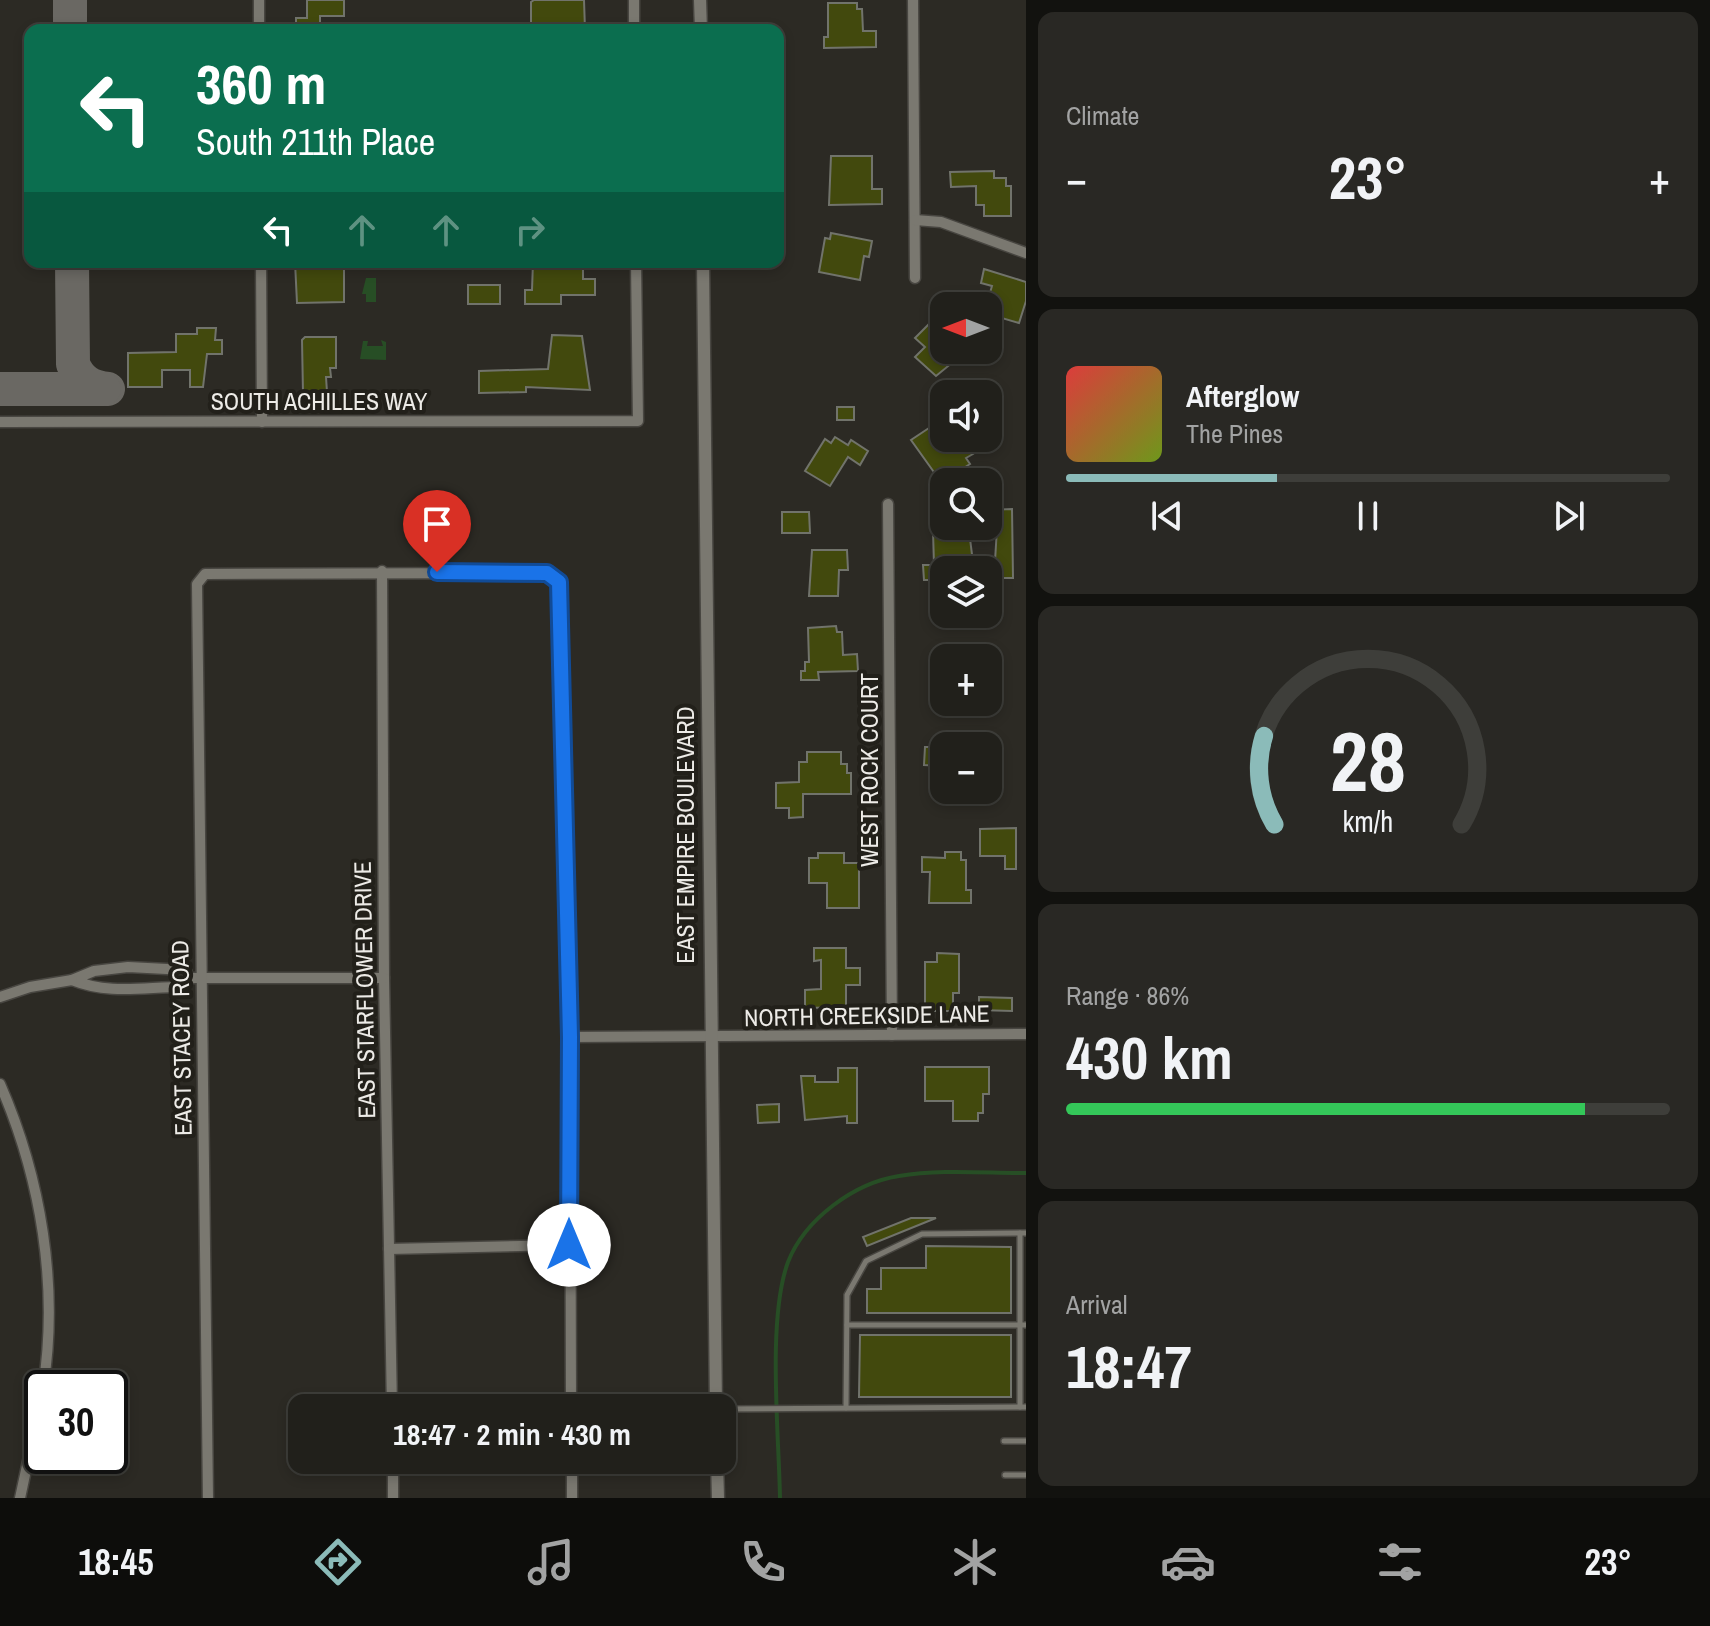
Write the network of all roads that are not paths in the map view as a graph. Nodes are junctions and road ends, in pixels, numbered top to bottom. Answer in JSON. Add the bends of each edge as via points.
{"nodes":[{"id":1,"x":259,"y":0,"type":"edge"},
{"id":2,"x":634,"y":0,"type":"edge"},
{"id":3,"x":700,"y":0,"type":"edge"},
{"id":4,"x":913,"y":0,"type":"edge"},
{"id":5,"x":259,"y":24,"type":"edge"},
{"id":6,"x":634,"y":24,"type":"edge"},
{"id":7,"x":701,"y":24,"type":"edge"},
{"id":8,"x":915,"y":220,"type":"junction"},
{"id":9,"x":1026,"y":253,"type":"edge"},
{"id":10,"x":261,"y":268,"type":"edge"},
{"id":11,"x":636,"y":268,"type":"edge"},
{"id":12,"x":703,"y":268,"type":"edge"},
{"id":13,"x":915,"y":278,"type":"dead end"},
{"id":14,"x":0,"y":422,"type":"edge"},
{"id":15,"x":262,"y":422,"type":"junction"},
{"id":16,"x":888,"y":504,"type":"dead end"},
{"id":17,"x":382,"y":571,"type":"junction"},
{"id":18,"x":138,"y":970,"type":"junction"},
{"id":19,"x":188,"y":978,"type":"junction"},
{"id":20,"x":201,"y":978,"type":"junction"},
{"id":21,"x":384,"y":978,"type":"junction"},
{"id":22,"x":72,"y":980,"type":"junction"},
{"id":23,"x":138,"y":987,"type":"junction"},
{"id":24,"x":0,"y":997,"type":"edge"},
{"id":25,"x":1026,"y":1034,"type":"edge"},
{"id":26,"x":892,"y":1035,"type":"junction"},
{"id":27,"x":570,"y":1037,"type":"junction"},
{"id":28,"x":709,"y":1038,"type":"junction"},
{"id":29,"x":0,"y":1084,"type":"edge"},
{"id":30,"x":1023,"y":1233,"type":"edge"},
{"id":31,"x":569,"y":1245,"type":"junction"},
{"id":32,"x":389,"y":1249,"type":"junction"},
{"id":33,"x":847,"y":1325,"type":"junction"},
{"id":34,"x":1023,"y":1325,"type":"edge"},
{"id":35,"x":45,"y":1370,"type":"edge"},
{"id":36,"x":392,"y":1394,"type":"edge"},
{"id":37,"x":571,"y":1394,"type":"edge"},
{"id":38,"x":716,"y":1394,"type":"edge"},
{"id":39,"x":1023,"y":1407,"type":"edge"},
{"id":40,"x":846,"y":1408,"type":"junction"},
{"id":41,"x":736,"y":1409,"type":"edge"},
{"id":42,"x":1004,"y":1441,"type":"dead end"},
{"id":43,"x":1026,"y":1441,"type":"edge"},
{"id":44,"x":25,"y":1474,"type":"edge"},
{"id":45,"x":393,"y":1474,"type":"edge"},
{"id":46,"x":572,"y":1474,"type":"edge"},
{"id":47,"x":717,"y":1474,"type":"edge"},
{"id":48,"x":1005,"y":1475,"type":"dead end"},
{"id":49,"x":1026,"y":1475,"type":"edge"},
{"id":50,"x":20,"y":1498,"type":"edge"},
{"id":51,"x":208,"y":1498,"type":"edge"},
{"id":52,"x":393,"y":1498,"type":"edge"},
{"id":53,"x":572,"y":1498,"type":"edge"},
{"id":54,"x":718,"y":1498,"type":"edge"}],
"edges":[{"from":1,"to":5,"type":"street"},
{"from":2,"to":6,"type":"street"},
{"from":3,"to":7,"type":"street"},
{"from":4,"to":8,"type":"street"},
{"from":8,"to":9,"type":"street","via":[[941,222]]},
{"from":8,"to":13,"type":"street"},
{"from":10,"to":15,"type":"street"},
{"from":11,"to":15,"type":"street","name":"SOUTH ACHILLES WAY","via":[[638,421]]},
{"from":12,"to":28,"type":"street","name":"EAST EMPIRE BOULEVARD"},
{"from":14,"to":15,"type":"street","name":"SOUTH ACHILLES WAY"},
{"from":16,"to":26,"type":"street","name":"WEST ROCK COURT"},
{"from":17,"to":20,"type":"street","name":"EAST STACEY ROAD","via":[[214,573],[199,579]]},
{"from":17,"to":21,"type":"street","name":"EAST STARFLOWER DRIVE"},
{"from":17,"to":27,"type":"street","via":[[554,575],[560,591]]},
{"from":18,"to":19,"type":"street","via":[[186,970]]},
{"from":18,"to":22,"type":"street","via":[[94,971]]},
{"from":18,"to":23,"type":"street"},
{"from":19,"to":20,"type":"street"},
{"from":19,"to":23,"type":"street","via":[[183,987]]},
{"from":20,"to":21,"type":"street"},
{"from":20,"to":51,"type":"street","name":"EAST STACEY ROAD"},
{"from":21,"to":32,"type":"street","name":"EAST STARFLOWER DRIVE"},
{"from":22,"to":23,"type":"street","via":[[125,992]]},
{"from":22,"to":24,"type":"street"},
{"from":25,"to":26,"type":"street","name":"NORTH CREEKSIDE LANE"},
{"from":26,"to":28,"type":"street","name":"NORTH CREEKSIDE LANE"},
{"from":27,"to":28,"type":"street","name":"NORTH CREEKSIDE LANE"},
{"from":27,"to":31,"type":"street"},
{"from":28,"to":38,"type":"street","name":"EAST EMPIRE BOULEVARD"},
{"from":29,"to":35,"type":"street","via":[[38,1203],[49,1318]]},
{"from":30,"to":33,"type":"lane","via":[[922,1234],[866,1261],[847,1295]]},
{"from":30,"to":34,"type":"lane"},
{"from":31,"to":32,"type":"street"},
{"from":31,"to":37,"type":"street"},
{"from":32,"to":36,"type":"street","name":"EAST STARFLOWER DRIVE"},
{"from":33,"to":34,"type":"lane"},
{"from":33,"to":40,"type":"lane"},
{"from":34,"to":39,"type":"lane"},
{"from":39,"to":40,"type":"lane"},
{"from":40,"to":41,"type":"lane"},
{"from":42,"to":43,"type":"lane"},
{"from":44,"to":50,"type":"street"},
{"from":45,"to":52,"type":"street"},
{"from":46,"to":53,"type":"street"},
{"from":47,"to":54,"type":"street"},
{"from":48,"to":49,"type":"lane"}]}
